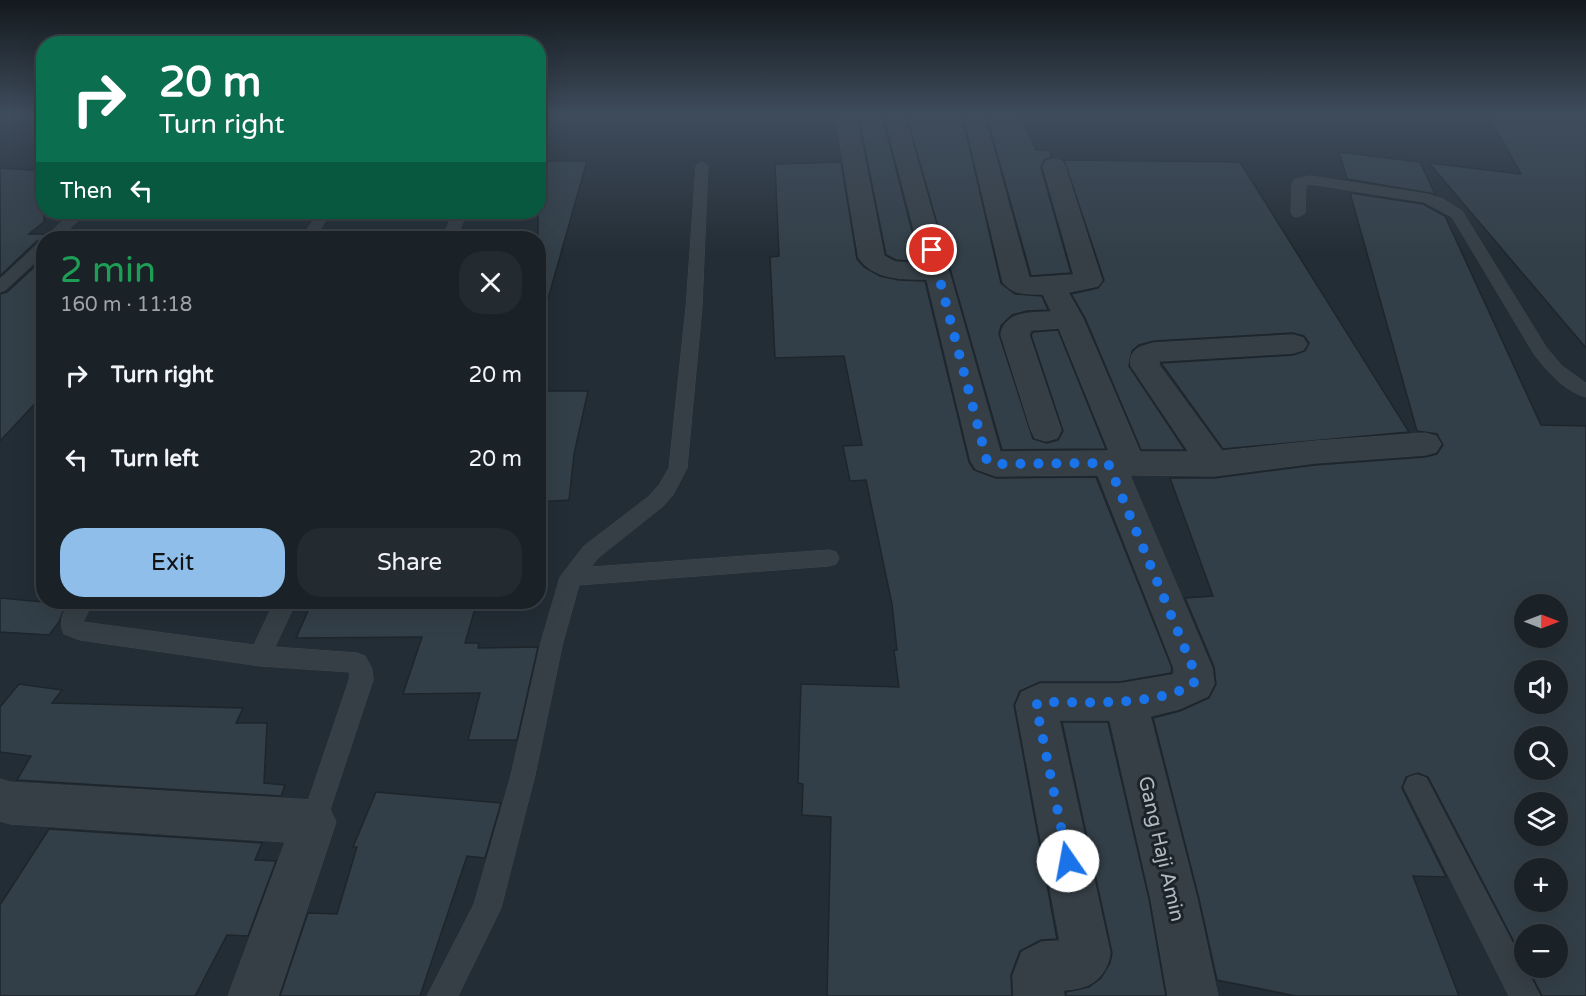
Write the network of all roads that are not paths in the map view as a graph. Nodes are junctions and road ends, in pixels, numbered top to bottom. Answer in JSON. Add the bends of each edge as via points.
{"nodes":[{"id":1,"x":854,"y":161,"type":"edge"},
{"id":2,"x":907,"y":161,"type":"edge"},
{"id":3,"x":986,"y":161,"type":"edge"},
{"id":4,"x":702,"y":165,"type":"dead end"},
{"id":5,"x":1054,"y":165,"type":"dead end"},
{"id":6,"x":1298,"y":213,"type":"dead end"},
{"id":7,"x":73,"y":219,"type":"edge"},
{"id":8,"x":60,"y":231,"type":"edge"},
{"id":9,"x":36,"y":253,"type":"edge"},
{"id":10,"x":938,"y":273,"type":"junction"},
{"id":11,"x":1052,"y":286,"type":"junction"},
{"id":12,"x":0,"y":287,"type":"edge"},
{"id":13,"x":1069,"y":319,"type":"junction"},
{"id":14,"x":1293,"y":344,"type":"dead end"},
{"id":15,"x":1586,"y":391,"type":"edge"},
{"id":16,"x":1046,"y":430,"type":"dead end"},
{"id":17,"x":1425,"y":444,"type":"dead end"},
{"id":18,"x":1119,"y":463,"type":"junction"},
{"id":19,"x":1214,"y":464,"type":"junction"},
{"id":20,"x":829,"y":558,"type":"dead end"},
{"id":21,"x":571,"y":578,"type":"junction"},
{"id":22,"x":77,"y":609,"type":"edge"},
{"id":23,"x":282,"y":609,"type":"edge"},
{"id":24,"x":260,"y":656,"type":"junction"},
{"id":25,"x":1126,"y":702,"type":"junction"},
{"id":26,"x":1417,"y":787,"type":"dead end"},
{"id":27,"x":3,"y":807,"type":"edge"},
{"id":28,"x":314,"y":822,"type":"junction"},
{"id":29,"x":253,"y":996,"type":"edge"},
{"id":30,"x":442,"y":996,"type":"edge"},
{"id":31,"x":1039,"y":996,"type":"edge"},
{"id":32,"x":1193,"y":996,"type":"edge"},
{"id":33,"x":1525,"y":996,"type":"edge"}],
"edges":[{"from":1,"to":10,"type":"street","via":[[876,264]]},
{"from":2,"to":10,"type":"street"},
{"from":3,"to":11,"type":"street","via":[[1016,282]]},
{"from":4,"to":21,"type":"lane","via":[[694,307],[678,468],[655,502],[591,552]]},
{"from":5,"to":11,"type":"street","via":[[1089,281]]},
{"from":6,"to":15,"type":"lane","via":[[1299,183],[1310,180],[1426,198],[1449,207],[1540,350],[1557,370]]},
{"from":7,"to":8,"type":"lane"},
{"from":9,"to":12,"type":"lane"},
{"from":10,"to":18,"type":"street","via":[[987,461]]},
{"from":11,"to":13,"type":"street"},
{"from":13,"to":16,"type":"street","via":[[1016,326],[1015,334]]},
{"from":13,"to":18,"type":"street"},
{"from":14,"to":19,"type":"street","via":[[1154,352],[1144,356],[1145,366]]},
{"from":17,"to":19,"type":"street"},
{"from":18,"to":19,"type":"street"},
{"from":18,"to":25,"type":"street","via":[[1195,678],[1194,684],[1185,690]]},
{"from":20,"to":21,"type":"lane"},
{"from":21,"to":30,"type":"lane","via":[[487,908]]},
{"from":22,"to":24,"type":"lane","via":[[72,627],[80,631]]},
{"from":23,"to":24,"type":"lane"},
{"from":24,"to":28,"type":"lane","via":[[357,663],[361,669]]},
{"from":25,"to":31,"type":"street","via":[[1036,705],[1086,953],[1079,965],[1038,969]]},
{"from":25,"to":32,"type":"street","name":"Gang Haji Amin","via":[[1174,898]]},
{"from":26,"to":33,"type":"lane"},
{"from":27,"to":28,"type":"street"},
{"from":28,"to":29,"type":"street"}]}
